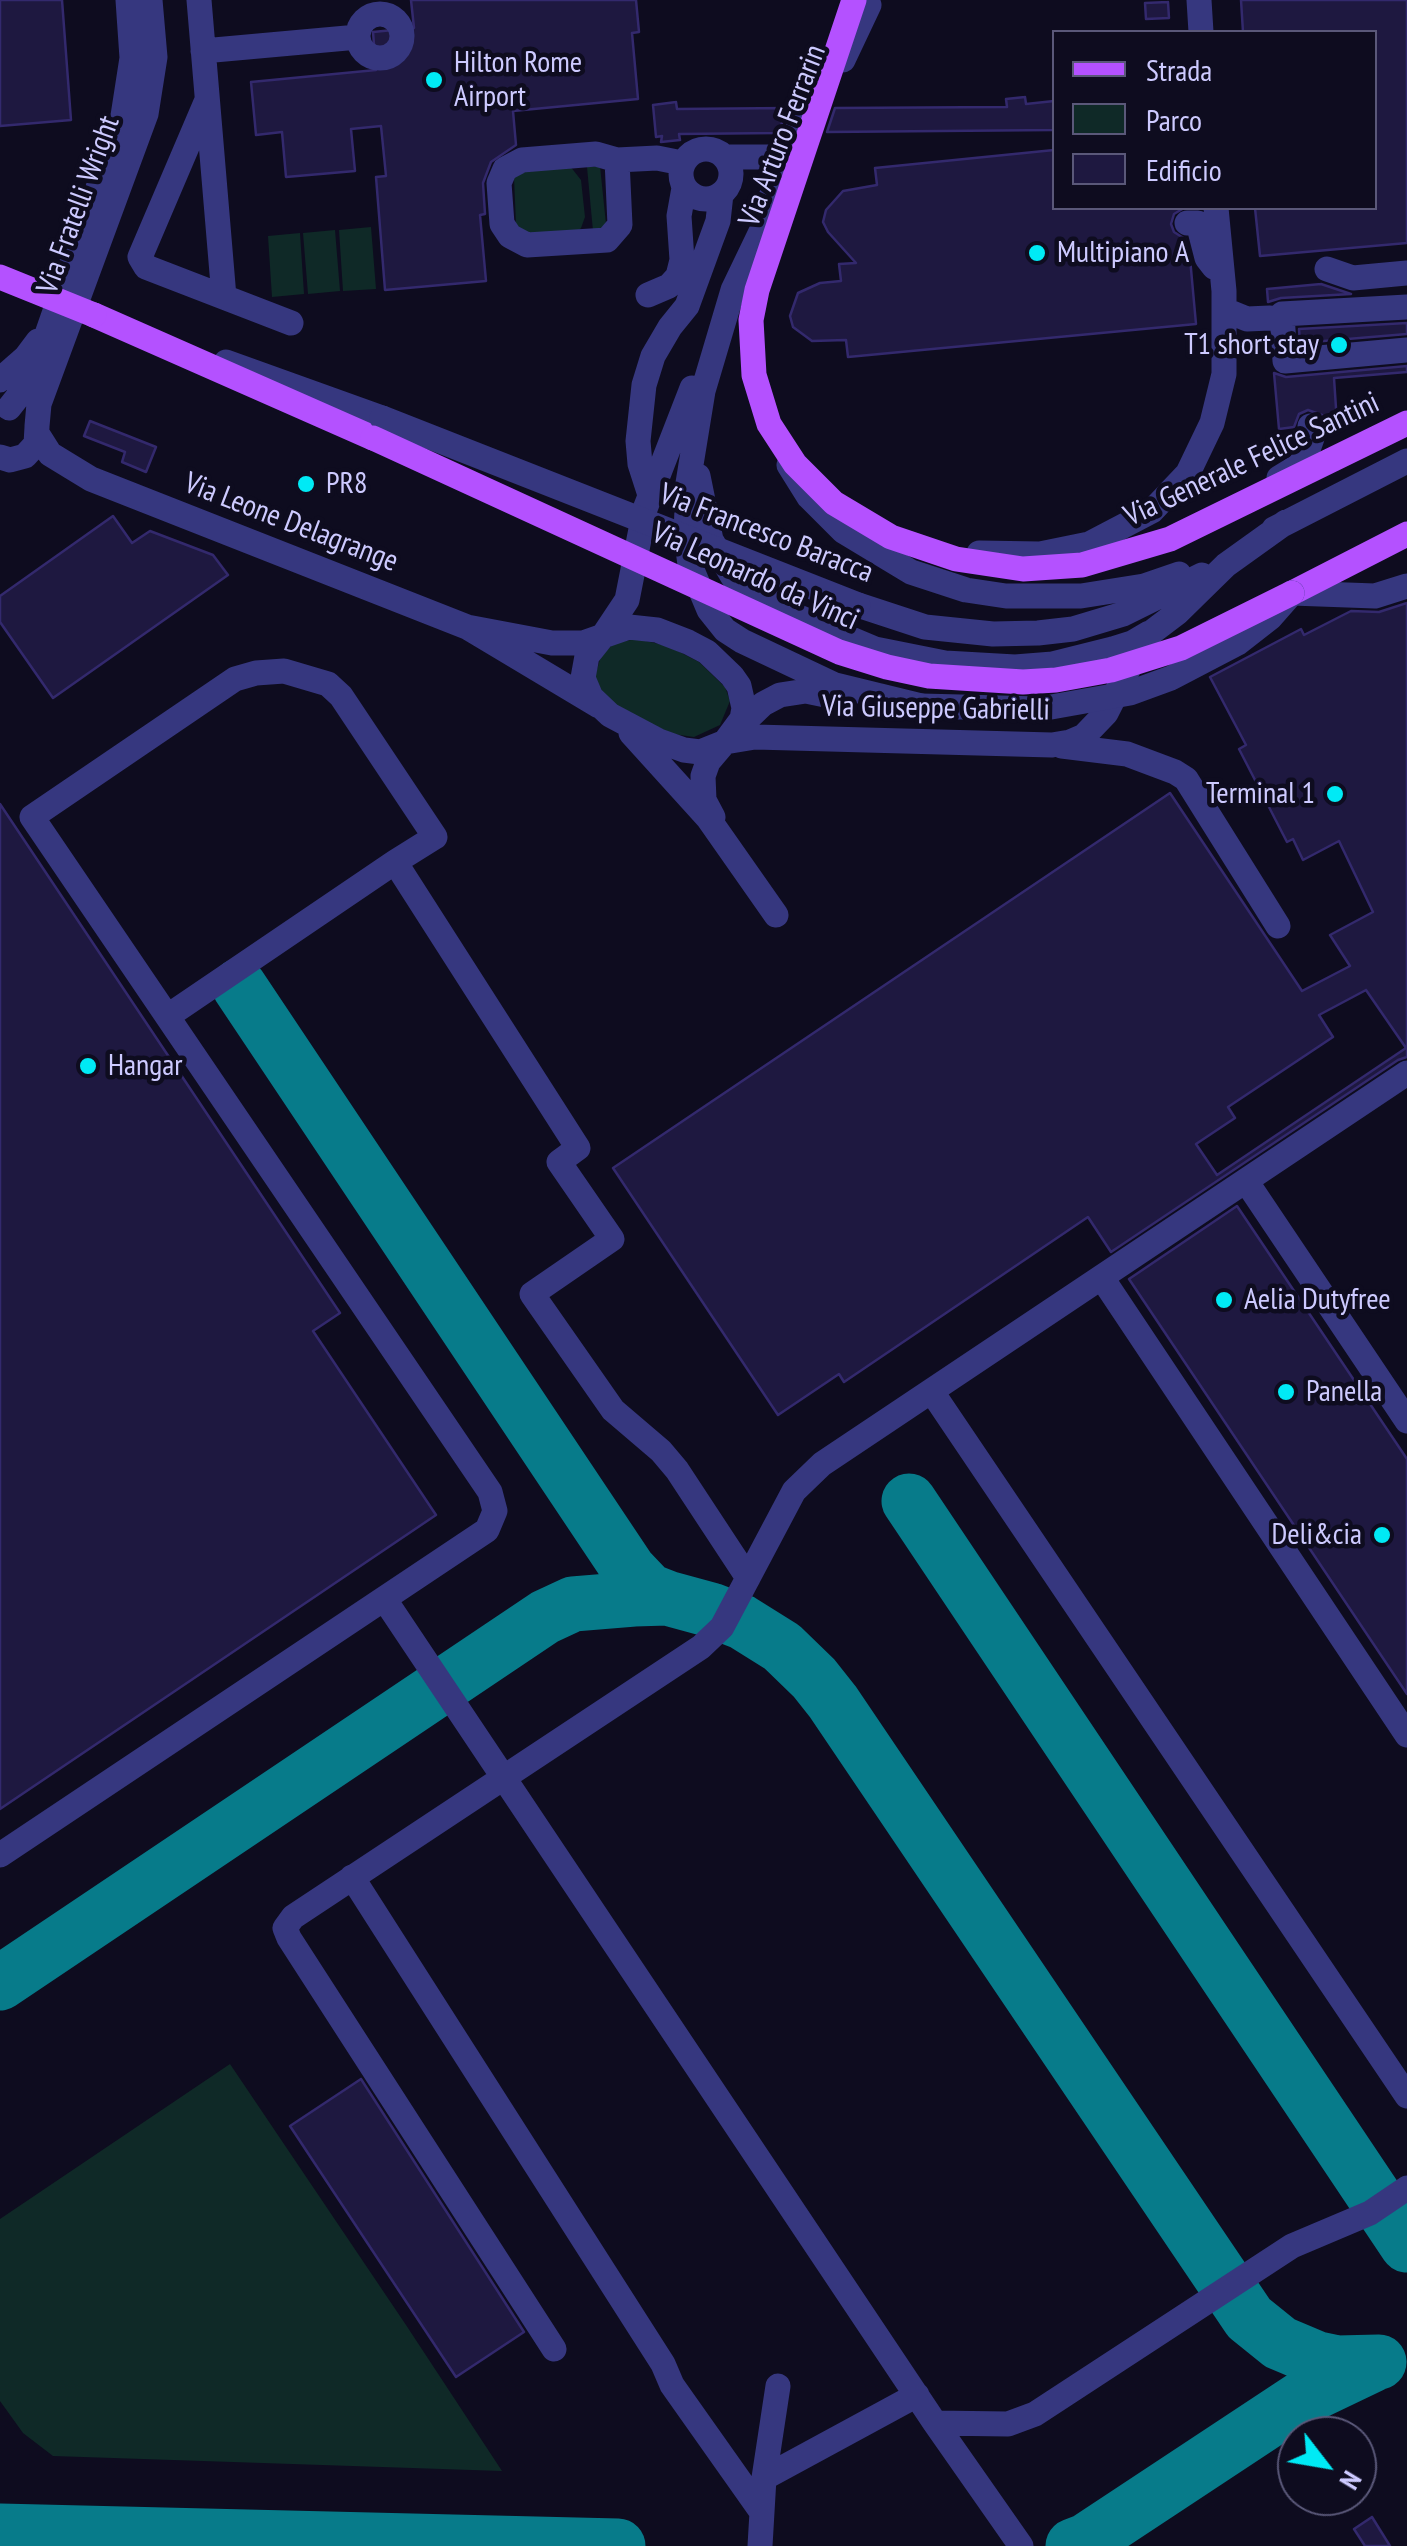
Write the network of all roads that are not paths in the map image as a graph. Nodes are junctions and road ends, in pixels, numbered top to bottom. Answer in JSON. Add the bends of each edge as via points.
{"nodes":[{"id":1,"x":128,"y":0,"type":"edge"},
{"id":2,"x":198,"y":0,"type":"edge"},
{"id":3,"x":1199,"y":0,"type":"edge"},
{"id":4,"x":860,"y":1,"type":"edge"},
{"id":5,"x":144,"y":17,"type":"edge"},
{"id":6,"x":1202,"y":30,"type":"edge"},
{"id":7,"x":358,"y":37,"type":"dead end"},
{"id":8,"x":203,"y":51,"type":"junction"},
{"id":9,"x":207,"y":100,"type":"junction"},
{"id":10,"x":724,"y":157,"type":"junction"},
{"id":11,"x":786,"y":157,"type":"junction"},
{"id":12,"x":618,"y":160,"type":"junction"},
{"id":13,"x":683,"y":176,"type":"junction"},
{"id":14,"x":720,"y":194,"type":"junction"},
{"id":15,"x":104,"y":201,"type":"junction"},
{"id":16,"x":1216,"y":211,"type":"edge"},
{"id":17,"x":1326,"y":269,"type":"dead end"},
{"id":18,"x":1407,"y":274,"type":"edge"},
{"id":19,"x":0,"y":277,"type":"edge"},
{"id":20,"x":1223,"y":279,"type":"junction"},
{"id":21,"x":745,"y":290,"type":"junction"},
{"id":22,"x":648,"y":295,"type":"dead end"},
{"id":23,"x":224,"y":297,"type":"junction"},
{"id":24,"x":1407,"y":307,"type":"edge"},
{"id":25,"x":1225,"y":310,"type":"junction"},
{"id":26,"x":94,"y":315,"type":"junction"},
{"id":27,"x":1270,"y":318,"type":"dead end"},
{"id":28,"x":291,"y":323,"type":"dead end"},
{"id":29,"x":48,"y":328,"type":"junction"},
{"id":30,"x":1407,"y":350,"type":"edge"},
{"id":31,"x":0,"y":380,"type":"edge"},
{"id":32,"x":4,"y":410,"type":"edge"},
{"id":33,"x":698,"y":411,"type":"junction"},
{"id":34,"x":1407,"y":423,"type":"edge"},
{"id":35,"x":769,"y":424,"type":"junction"},
{"id":36,"x":1310,"y":426,"type":"dead end"},
{"id":37,"x":37,"y":431,"type":"junction"},
{"id":38,"x":9,"y":458,"type":"edge"},
{"id":39,"x":1407,"y":460,"type":"edge"},
{"id":40,"x":92,"y":479,"type":"junction"},
{"id":41,"x":650,"y":495,"type":"junction"},
{"id":42,"x":1252,"y":500,"type":"junction"},
{"id":43,"x":1286,"y":522,"type":"junction"},
{"id":44,"x":1407,"y":534,"type":"edge"},
{"id":45,"x":891,"y":537,"type":"junction"},
{"id":46,"x":1246,"y":544,"type":"junction"},
{"id":47,"x":1407,"y":586,"type":"edge"},
{"id":48,"x":1292,"y":594,"type":"junction"},
{"id":49,"x":466,"y":626,"type":"junction"},
{"id":50,"x":1152,"y":630,"type":"junction"},
{"id":51,"x":603,"y":636,"type":"junction"},
{"id":52,"x":833,"y":690,"type":"junction"},
{"id":53,"x":599,"y":706,"type":"junction"},
{"id":54,"x":621,"y":722,"type":"junction"},
{"id":55,"x":730,"y":737,"type":"junction"},
{"id":56,"x":1052,"y":745,"type":"junction"},
{"id":57,"x":739,"y":860,"type":"junction"},
{"id":58,"x":395,"y":862,"type":"junction"},
{"id":59,"x":776,"y":915,"type":"dead end"},
{"id":60,"x":1278,"y":926,"type":"dead end"},
{"id":61,"x":168,"y":1016,"type":"junction"},
{"id":62,"x":1403,"y":1085,"type":"edge"},
{"id":63,"x":1246,"y":1181,"type":"junction"},
{"id":64,"x":1102,"y":1278,"type":"junction"},
{"id":65,"x":932,"y":1392,"type":"junction"},
{"id":66,"x":1407,"y":1421,"type":"edge"},
{"id":67,"x":748,"y":1578,"type":"junction"},
{"id":68,"x":385,"y":1600,"type":"junction"},
{"id":69,"x":1407,"y":1735,"type":"edge"},
{"id":70,"x":505,"y":1778,"type":"junction"},
{"id":71,"x":0,"y":1855,"type":"edge"},
{"id":72,"x":352,"y":1878,"type":"junction"},
{"id":73,"x":1407,"y":2096,"type":"edge"},
{"id":74,"x":1407,"y":2188,"type":"edge"},
{"id":75,"x":554,"y":2349,"type":"dead end"},
{"id":76,"x":778,"y":2386,"type":"dead end"},
{"id":77,"x":917,"y":2395,"type":"junction"},
{"id":78,"x":934,"y":2423,"type":"junction"},
{"id":79,"x":764,"y":2478,"type":"junction"},
{"id":80,"x":761,"y":2511,"type":"junction"},
{"id":81,"x":760,"y":2546,"type":"edge"},
{"id":82,"x":1021,"y":2546,"type":"edge"}],
"edges":[{"from":1,"to":5,"type":"street","name":"Via Fratelli Wright"},
{"from":2,"to":8,"type":"street"},
{"from":3,"to":6,"type":"street"},
{"from":4,"to":11,"type":"street"},
{"from":4,"to":21,"type":"street","name":"Via Arturo Ferrarin"},
{"from":4,"to":21,"type":"main road","name":"Via Arturo Ferrarin"},
{"from":5,"to":15,"type":"street","name":"Via Fratelli Wright","via":[[154,57],[150,98]]},
{"from":7,"to":8,"type":"street"},
{"from":8,"to":9,"type":"street"},
{"from":9,"to":23,"type":"street"},
{"from":9,"to":23,"type":"street","via":[[140,256],[146,266]]},
{"from":10,"to":11,"type":"street"},
{"from":10,"to":13,"type":"street","via":[[694,152]]},
{"from":10,"to":14,"type":"street","via":[[731,172]]},
{"from":11,"to":21,"type":"street"},
{"from":12,"to":12,"type":"street","via":[[596,154],[522,160],[505,169],[498,182],[502,224],[528,245],[607,240],[620,225]]},
{"from":12,"to":13,"type":"street","via":[[656,158]]},
{"from":13,"to":14,"type":"street","via":[[690,194]]},
{"from":13,"to":22,"type":"street","via":[[678,276]]},
{"from":14,"to":41,"type":"street","via":[[718,220],[687,306],[653,356],[644,385],[638,441]]},
{"from":15,"to":29,"type":"street","name":"Via Fratelli Wright"},
{"from":15,"to":37,"type":"street","name":"Via Fratelli Wright","via":[[39,404]]},
{"from":16,"to":20,"type":"street"},
{"from":16,"to":20,"type":"street","via":[[1187,220],[1198,222],[1207,258]]},
{"from":17,"to":18,"type":"street","via":[[1352,278]]},
{"from":19,"to":26,"type":"main road","name":"Via Leonardo da Vinci","bridge":true},
{"from":20,"to":25,"type":"street"},
{"from":21,"to":33,"type":"street"},
{"from":21,"to":35,"type":"main road","name":"Via Arturo Ferrarin","via":[[752,359]]},
{"from":21,"to":41,"type":"street"},
{"from":23,"to":28,"type":"street"},
{"from":24,"to":30,"type":"street","via":[[1282,314],[1286,362]]},
{"from":25,"to":27,"type":"street","via":[[1247,319]]},
{"from":25,"to":45,"type":"street","via":[[1224,374],[1212,423],[1188,473],[1152,510],[1110,536],[1040,554],[950,552]]},
{"from":26,"to":46,"type":"street","name":"Via Francesco Baracca","bridge":true,"via":[[382,418],[910,623],[955,631],[1073,628],[1152,602]]},
{"from":26,"to":48,"type":"main road","name":"Via Leonardo da Vinci","bridge":true,"via":[[886,668],[984,682],[1082,676],[1181,648]]},
{"from":29,"to":31,"type":"street","name":"Via Fratelli Wright"},
{"from":29,"to":32,"type":"street","name":"Via Fratelli Wright","via":[[31,380]]},
{"from":32,"to":37,"type":"street","name":"Via Leone Delagrange","via":[[26,412]]},
{"from":33,"to":50,"type":"street","via":[[699,480],[711,540],[733,577],[787,612],[875,649],[945,663],[1016,667],[1132,644]]},
{"from":33,"to":52,"type":"street","via":[[686,534],[701,596],[732,635]]},
{"from":34,"to":42,"type":"main road","name":"Via Generale Felice Santini"},
{"from":35,"to":45,"type":"main road","name":"Via Arturo Ferrarin","via":[[824,495]]},
{"from":35,"to":46,"type":"street","via":[[796,479],[843,531],[912,572],[966,590],[1039,598],[1123,590],[1170,578]]},
{"from":36,"to":42,"type":"street","via":[[1305,458]]},
{"from":37,"to":38,"type":"street","via":[[32,451]]},
{"from":37,"to":40,"type":"street","name":"Via Leone Delagrange","via":[[50,454]]},
{"from":38,"to":40,"type":"street","name":"Via Leone Delagrange"},
{"from":39,"to":43,"type":"street","name":"Via Francesco Baracca"},
{"from":40,"to":49,"type":"street","name":"Via Leone Delagrange"},
{"from":41,"to":51,"type":"street","via":[[630,592]]},
{"from":42,"to":45,"type":"main road","name":"Via Generale Felice Santini","via":[[1141,550],[1082,566],[991,566]]},
{"from":43,"to":46,"type":"street","name":"Via Francesco Baracca"},
{"from":43,"to":50,"type":"street","name":"Via Giuseppe Gabrielli"},
{"from":44,"to":48,"type":"main road","name":"Via Leonardo da Vinci"},
{"from":47,"to":48,"type":"street","via":[[1375,596]]},
{"from":48,"to":52,"type":"street","bridge":true,"via":[[1238,642],[1130,694],[1040,710],[879,708]]},
{"from":49,"to":51,"type":"street","name":"Via Leone Delagrange","via":[[550,643]]},
{"from":49,"to":53,"type":"street","name":"Via Leone Delagrange"},
{"from":50,"to":56,"type":"street","name":"Via Giuseppe Gabrielli","via":[[1106,713],[1084,736]]},
{"from":51,"to":53,"type":"street","via":[[583,668]]},
{"from":51,"to":55,"type":"street","via":[[644,628],[706,652],[744,698],[742,719]]},
{"from":52,"to":55,"type":"street","via":[[780,695]]},
{"from":53,"to":54,"type":"street"},
{"from":54,"to":55,"type":"street","via":[[684,750],[700,752]]},
{"from":54,"to":57,"type":"street"},
{"from":55,"to":56,"type":"street","name":"Via Giuseppe Gabrielli"},
{"from":55,"to":57,"type":"street","via":[[708,762],[702,786]]},
{"from":56,"to":60,"type":"street","via":[[1127,754],[1186,779]]},
{"from":57,"to":59,"type":"street"},
{"from":58,"to":61,"type":"street"},
{"from":58,"to":61,"type":"street","via":[[435,837],[341,696],[315,678],[284,672],[248,674],[220,689],[32,817]]},
{"from":58,"to":67,"type":"street","via":[[578,1148],[560,1162],[612,1240],[532,1294],[613,1410],[678,1470]]},
{"from":61,"to":68,"type":"street","via":[[490,1492],[495,1511],[487,1530]]},
{"from":62,"to":63,"type":"street"},
{"from":63,"to":64,"type":"street"},
{"from":63,"to":66,"type":"street"},
{"from":64,"to":65,"type":"street"},
{"from":64,"to":69,"type":"street"},
{"from":65,"to":67,"type":"street","via":[[806,1476]]},
{"from":65,"to":73,"type":"street"},
{"from":67,"to":70,"type":"street","via":[[722,1627],[702,1646]]},
{"from":68,"to":70,"type":"street"},
{"from":68,"to":71,"type":"street"},
{"from":70,"to":72,"type":"street"},
{"from":70,"to":77,"type":"street"},
{"from":72,"to":75,"type":"street","via":[[293,1916],[285,1928],[289,1938]]},
{"from":72,"to":80,"type":"street","via":[[672,2385]]},
{"from":74,"to":78,"type":"street","via":[[1370,2213],[1292,2246],[1035,2414],[1008,2424]]},
{"from":76,"to":79,"type":"street"},
{"from":77,"to":78,"type":"street"},
{"from":77,"to":79,"type":"street"},
{"from":78,"to":82,"type":"street"},
{"from":79,"to":80,"type":"street"},
{"from":80,"to":81,"type":"street"}]}
